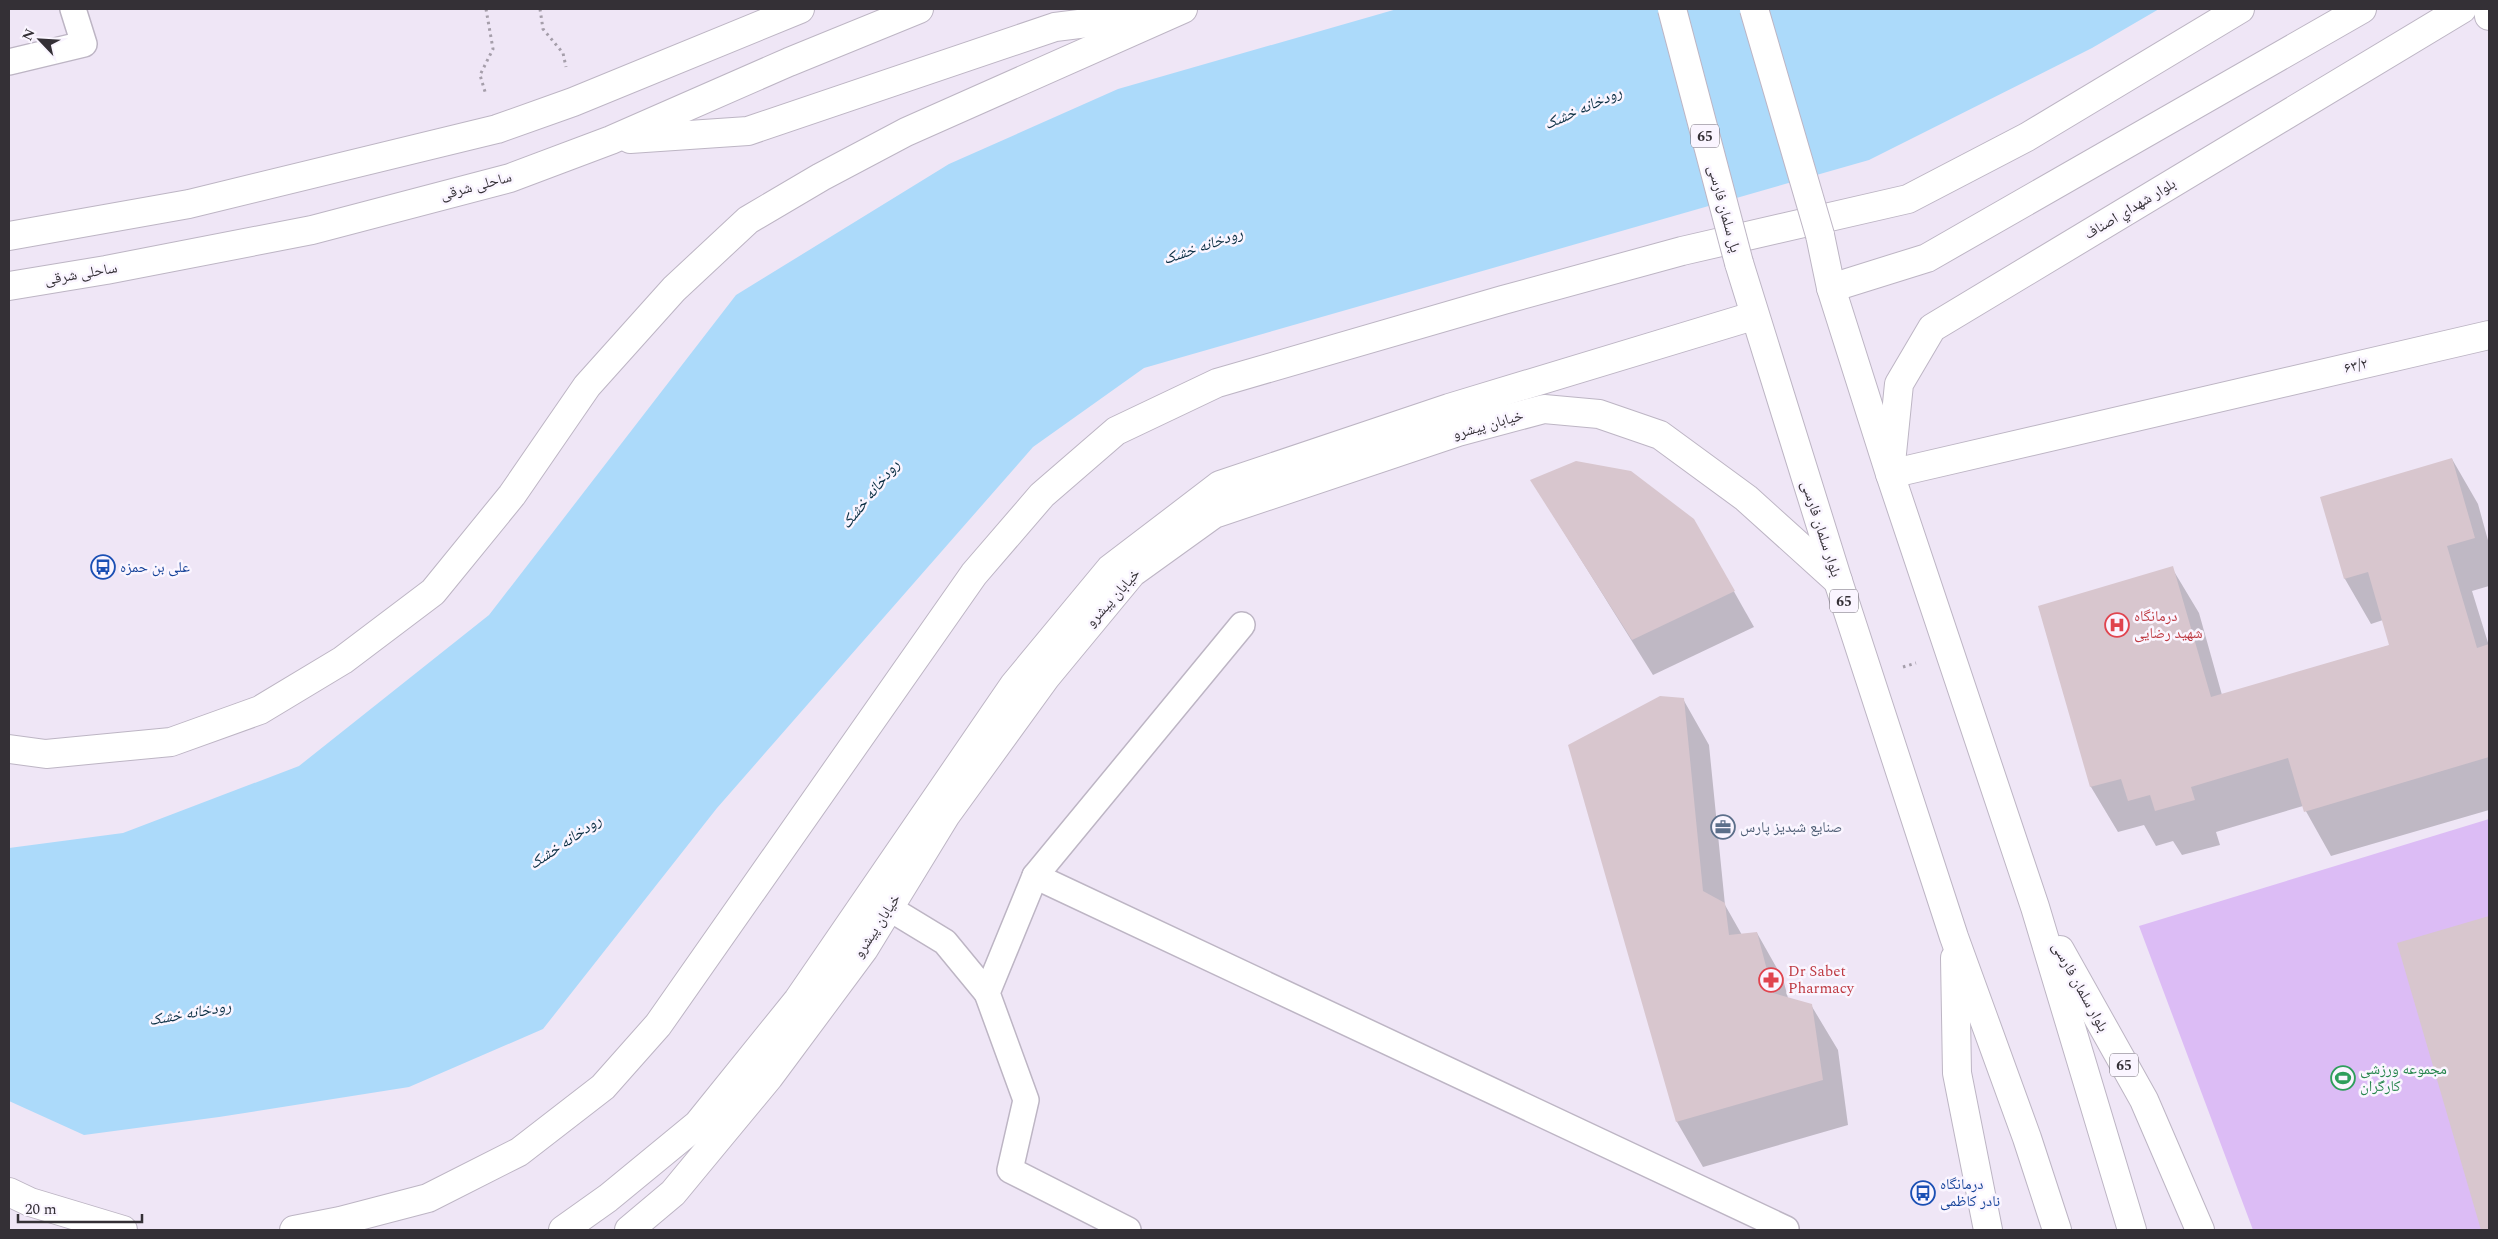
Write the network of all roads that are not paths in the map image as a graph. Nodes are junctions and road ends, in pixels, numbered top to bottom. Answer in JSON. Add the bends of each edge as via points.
{"nodes":[{"id":1,"x":73,"y":9,"type":"edge"},
{"id":2,"x":800,"y":9,"type":"edge"},
{"id":3,"x":919,"y":9,"type":"edge"},
{"id":4,"x":1672,"y":9,"type":"edge"},
{"id":5,"x":1754,"y":9,"type":"edge"},
{"id":6,"x":2240,"y":9,"type":"edge"},
{"id":7,"x":2362,"y":9,"type":"edge"},
{"id":8,"x":2462,"y":9,"type":"edge"},
{"id":9,"x":2488,"y":9,"type":"edge"},
{"id":10,"x":1177,"y":11,"type":"edge"},
{"id":11,"x":2489,"y":16,"type":"edge"},
{"id":12,"x":9,"y":62,"type":"edge"},
{"id":13,"x":611,"y":140,"type":"junction"},
{"id":14,"x":9,"y":236,"type":"edge"},
{"id":15,"x":1739,"y":263,"type":"joint"},
{"id":16,"x":9,"y":286,"type":"edge"},
{"id":17,"x":1831,"y":288,"type":"junction"},
{"id":18,"x":1753,"y":316,"type":"junction"},
{"id":19,"x":2489,"y":335,"type":"edge"},
{"id":20,"x":1890,"y":474,"type":"junction"},
{"id":21,"x":1838,"y":581,"type":"junction"},
{"id":22,"x":1242,"y":625,"type":"dead end"},
{"id":23,"x":9,"y":750,"type":"edge"},
{"id":24,"x":1035,"y":876,"type":"junction"},
{"id":25,"x":2035,"y":906,"type":"junction"},
{"id":26,"x":889,"y":908,"type":"junction"},
{"id":27,"x":1954,"y":937,"type":"junction"},
{"id":28,"x":987,"y":994,"type":"junction"},
{"id":29,"x":9,"y":1192,"type":"edge"},
{"id":30,"x":1786,"y":1228,"type":"dead end"},
{"id":31,"x":122,"y":1230,"type":"edge"},
{"id":32,"x":294,"y":1230,"type":"edge"},
{"id":33,"x":563,"y":1230,"type":"edge"},
{"id":34,"x":629,"y":1230,"type":"edge"},
{"id":35,"x":1128,"y":1230,"type":"edge"},
{"id":36,"x":1988,"y":1230,"type":"edge"},
{"id":37,"x":2057,"y":1230,"type":"edge"},
{"id":38,"x":2132,"y":1230,"type":"edge"},
{"id":39,"x":2200,"y":1230,"type":"edge"}],
"edges":[{"from":1,"to":12,"type":"lane","via":[[84,44]]},
{"from":2,"to":14,"type":"main road","via":[[573,102],[498,129],[189,204]]},
{"from":3,"to":13,"type":"main road","name":"ساحلی شرقی"},
{"from":4,"to":15,"type":"main road","name":"پل سلمان فارسی","number":"65","bridge":true},
{"from":5,"to":17,"type":"main road","name":"بلوار سلمان فارسی","number":"65","bridge":true,"via":[[1820,235]]},
{"from":6,"to":32,"type":"main road","via":[[2027,137],[1908,198],[1682,251],[1350,344],[1217,384],[1116,431],[1042,494],[974,574],[658,1025],[602,1086],[519,1152],[428,1198]]},
{"from":7,"to":17,"type":"main road","via":[[1927,258]]},
{"from":8,"to":20,"type":"main road","name":"بلوار شهداي اصناف","via":[[1932,328],[1899,384]]},
{"from":9,"to":11,"type":"main road"},
{"from":10,"to":13,"type":"main road","via":[[1055,27],[748,131]]},
{"from":10,"to":23,"type":"main road","via":[[906,132],[748,220],[674,289],[588,386],[512,495],[433,592],[343,660],[260,710],[171,742],[46,754]]},
{"from":13,"to":16,"type":"main road","name":"ساحلی شرقی","via":[[510,178],[312,230]]},
{"from":15,"to":18,"type":"main road","name":"بلوار سلمان فارسی","number":"65"},
{"from":17,"to":20,"type":"main road","name":"بلوار سلمان فارسی","number":"65"},
{"from":18,"to":21,"type":"main road","name":"بلوار سلمان فارسی","number":"65"},
{"from":18,"to":33,"type":"main road","name":"خیابان پیشرو","via":[[1449,408],[1220,485],[1110,569],[1014,685],[798,1000],[698,1124],[608,1198]]},
{"from":19,"to":20,"type":"main road","name":"۶۳/۲"},
{"from":20,"to":25,"type":"main road","name":"بلوار سلمان فارسی","number":"65"},
{"from":21,"to":26,"type":"main road","name":"خیابان پیشرو","via":[[1746,498],[1660,435],[1599,414],[1544,409],[1458,432],[1214,514],[1132,573],[1046,677],[946,815]]},
{"from":21,"to":27,"type":"main road","name":"بلوار سلمان فارسی","number":"65"},
{"from":22,"to":24,"type":"lane"},
{"from":24,"to":28,"type":"lane"},
{"from":24,"to":30,"type":"lane"},
{"from":25,"to":38,"type":"main road","name":"بلوار سلمان فارسی"},
{"from":25,"to":39,"type":"main road","name":"بلوار سلمان فارسی","number":"65","via":[[2144,1100]]},
{"from":26,"to":28,"type":"lane","via":[[945,942]]},
{"from":26,"to":34,"type":"main road","name":"خیابان پیشرو","via":[[864,949],[769,1077],[673,1193]]},
{"from":27,"to":36,"type":"main road","name":"بلوار سلمان فارسی","via":[[1957,1073]]},
{"from":27,"to":37,"type":"main road","name":"بلوار سلمان فارسی","number":"65"},
{"from":28,"to":35,"type":"lane","via":[[1026,1100],[1010,1170]]},
{"from":29,"to":31,"type":"main road","via":[[30,1202]]}]}
